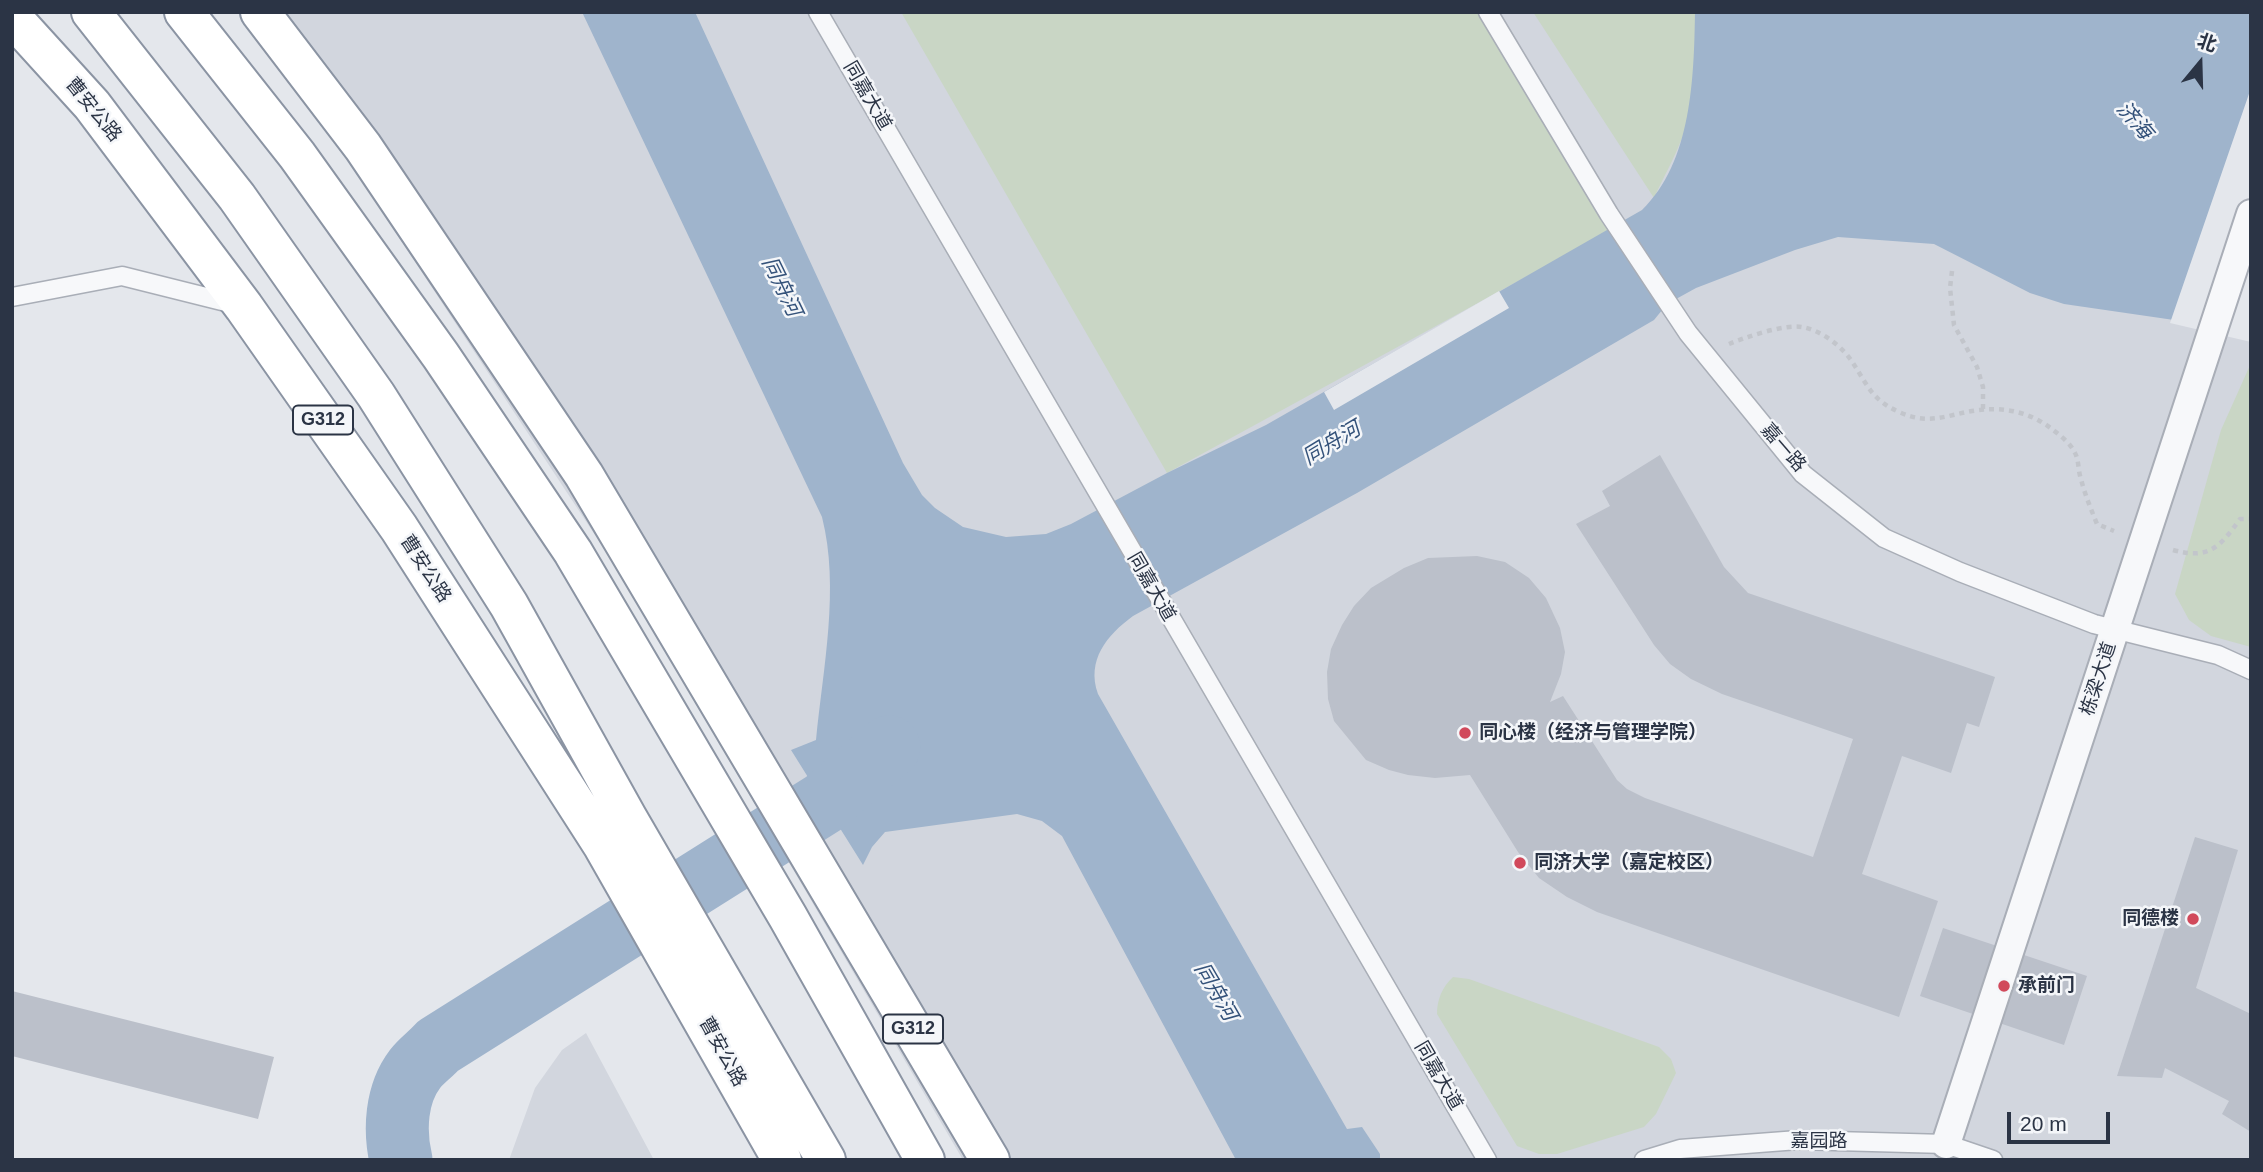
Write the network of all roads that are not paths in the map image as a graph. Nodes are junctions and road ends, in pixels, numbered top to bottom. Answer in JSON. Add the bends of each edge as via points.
{"nodes":[{"id":1,"x":91,"y":12,"type":"edge"},
{"id":2,"x":184,"y":12,"type":"edge"},
{"id":3,"x":260,"y":12,"type":"edge"},
{"id":4,"x":818,"y":12,"type":"edge"},
{"id":5,"x":1489,"y":12,"type":"edge"},
{"id":6,"x":12,"y":17,"type":"edge"},
{"id":7,"x":2251,"y":214,"type":"edge"},
{"id":8,"x":12,"y":297,"type":"edge"},
{"id":9,"x":244,"y":307,"type":"junction"},
{"id":10,"x":2115,"y":629,"type":"junction"},
{"id":11,"x":2251,"y":670,"type":"edge"},
{"id":12,"x":698,"y":974,"type":"junction"},
{"id":13,"x":1946,"y":1143,"type":"junction"},
{"id":14,"x":782,"y":1160,"type":"edge"},
{"id":15,"x":826,"y":1160,"type":"edge"},
{"id":16,"x":925,"y":1160,"type":"edge"},
{"id":17,"x":990,"y":1160,"type":"edge"},
{"id":18,"x":1487,"y":1160,"type":"edge"},
{"id":19,"x":1644,"y":1160,"type":"edge"},
{"id":20,"x":1993,"y":1160,"type":"edge"}],
"edges":[{"from":1,"to":12,"type":"highway","name":"曹安公路","number":"G312","via":[[237,197],[376,395],[509,606],[627,817]]},
{"from":2,"to":16,"type":"highway","number":"G312","via":[[297,155],[573,552]]},
{"from":3,"to":17,"type":"highway","number":"G312","via":[[363,147],[584,475]]},
{"from":4,"to":18,"type":"lane","name":"同嘉大道"},
{"from":5,"to":10,"type":"lane","name":"嘉一路","via":[[1609,214],[1688,333],[1803,474],[1884,538],[1960,572]]},
{"from":6,"to":9,"type":"highway","name":"曹安公路","number":"G312","via":[[92,105]]},
{"from":7,"to":10,"type":"street","name":"栋梁大道"},
{"from":8,"to":9,"type":"lane","via":[[121,276]]},
{"from":9,"to":12,"type":"highway","name":"曹安公路","number":"G312","via":[[399,528],[603,846]]},
{"from":10,"to":11,"type":"lane","name":"嘉一路","via":[[2218,655]]},
{"from":10,"to":13,"type":"street","name":"栋梁大道"},
{"from":12,"to":14,"type":"highway","name":"曹安公路","number":"G312"},
{"from":12,"to":15,"type":"highway","name":"曹安公路","number":"G312"},
{"from":13,"to":19,"type":"lane","name":"嘉园路","via":[[1798,1140],[1680,1150]]},
{"from":13,"to":20,"type":"lane","name":"嘉园路"}]}
